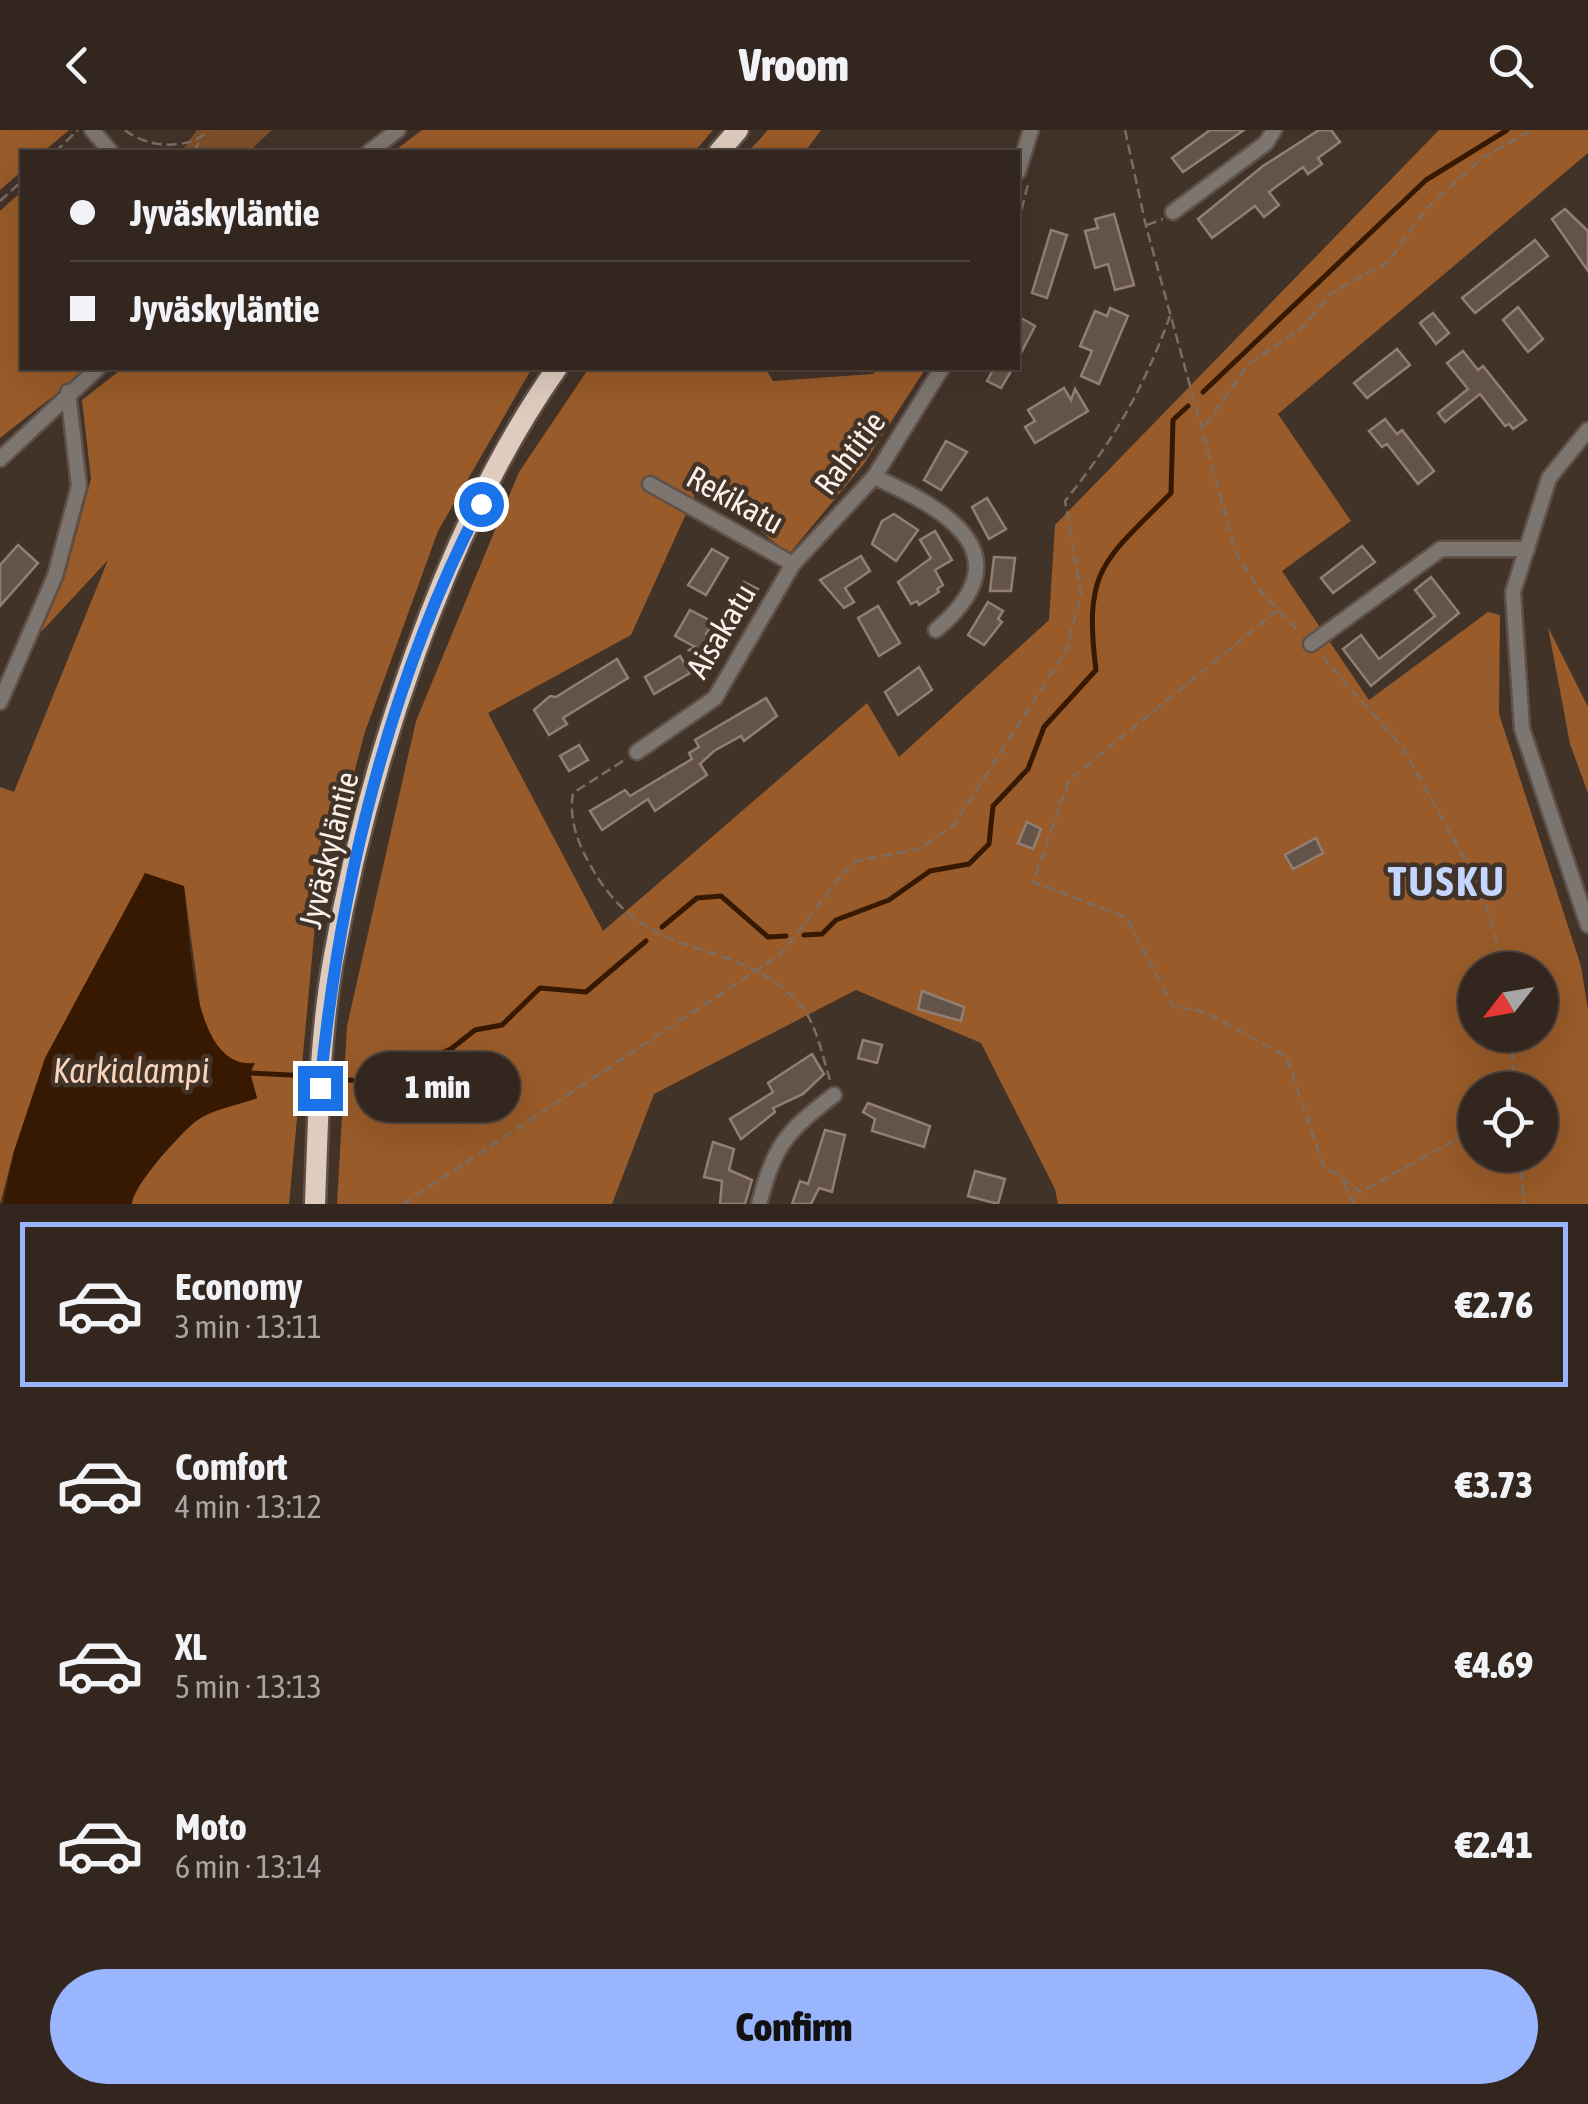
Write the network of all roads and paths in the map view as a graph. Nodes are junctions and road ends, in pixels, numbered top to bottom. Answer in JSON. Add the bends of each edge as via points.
{"nodes":[{"id":1,"x":78,"y":130,"type":"edge"},
{"id":2,"x":92,"y":130,"type":"edge"},
{"id":3,"x":125,"y":130,"type":"edge"},
{"id":4,"x":209,"y":130,"type":"edge"},
{"id":5,"x":398,"y":130,"type":"edge"},
{"id":6,"x":738,"y":130,"type":"edge"},
{"id":7,"x":1031,"y":130,"type":"edge"},
{"id":8,"x":1125,"y":130,"type":"edge"},
{"id":9,"x":1274,"y":130,"type":"edge"},
{"id":10,"x":1532,"y":130,"type":"edge"},
{"id":11,"x":201,"y":139,"type":"junction"},
{"id":12,"x":58,"y":150,"type":"edge"},
{"id":13,"x":109,"y":150,"type":"edge"},
{"id":14,"x":195,"y":150,"type":"edge"},
{"id":15,"x":372,"y":150,"type":"edge"},
{"id":16,"x":721,"y":150,"type":"edge"},
{"id":17,"x":1020,"y":166,"type":"edge"},
{"id":18,"x":20,"y":183,"type":"edge"},
{"id":19,"x":0,"y":201,"type":"edge"},
{"id":20,"x":1173,"y":212,"type":"dead end"},
{"id":21,"x":1170,"y":316,"type":"junction"},
{"id":22,"x":96,"y":370,"type":"edge"},
{"id":23,"x":556,"y":370,"type":"edge"},
{"id":24,"x":941,"y":370,"type":"edge"},
{"id":25,"x":68,"y":392,"type":"junction"},
{"id":26,"x":1204,"y":426,"type":"junction"},
{"id":27,"x":1588,"y":430,"type":"edge"},
{"id":28,"x":0,"y":458,"type":"edge"},
{"id":29,"x":874,"y":478,"type":"junction"},
{"id":30,"x":650,"y":484,"type":"dead end"},
{"id":31,"x":1527,"y":549,"type":"junction"},
{"id":32,"x":793,"y":564,"type":"junction"},
{"id":33,"x":1278,"y":610,"type":"junction"},
{"id":34,"x":936,"y":630,"type":"dead end"},
{"id":35,"x":1311,"y":644,"type":"junction"},
{"id":36,"x":0,"y":702,"type":"edge"},
{"id":37,"x":636,"y":752,"type":"joint"},
{"id":38,"x":1588,"y":925,"type":"edge"},
{"id":39,"x":1500,"y":952,"type":"edge"},
{"id":40,"x":754,"y":970,"type":"junction"},
{"id":41,"x":834,"y":1095,"type":"joint"},
{"id":42,"x":1458,"y":1139,"type":"edge"},
{"id":43,"x":1521,"y":1172,"type":"edge"},
{"id":44,"x":1342,"y":1178,"type":"junction"},
{"id":45,"x":314,"y":1204,"type":"edge"},
{"id":46,"x":403,"y":1204,"type":"edge"},
{"id":47,"x":760,"y":1204,"type":"edge"},
{"id":48,"x":1354,"y":1204,"type":"edge"},
{"id":49,"x":1524,"y":1204,"type":"edge"}],
"edges":[{"from":1,"to":12,"type":"path"},
{"from":2,"to":13,"type":"street"},
{"from":3,"to":11,"type":"path","via":[[150,144]]},
{"from":4,"to":11,"type":"path"},
{"from":5,"to":15,"type":"street"},
{"from":6,"to":16,"type":"highway"},
{"from":7,"to":17,"type":"street"},
{"from":8,"to":21,"type":"path"},
{"from":9,"to":20,"type":"street","via":[[1266,143]]},
{"from":10,"to":26,"type":"path","via":[[1482,158],[1426,209],[1388,262],[1330,294],[1304,326],[1248,365]]},
{"from":11,"to":14,"type":"path"},
{"from":18,"to":19,"type":"path"},
{"from":21,"to":26,"type":"path"},
{"from":21,"to":40,"type":"path","via":[[1144,386],[1065,501],[1081,595],[1066,651],[953,826],[919,849],[852,862],[781,954]]},
{"from":22,"to":25,"type":"street"},
{"from":23,"to":45,"type":"highway","name":"Jyväskyläntie","via":[[445,573],[382,761],[333,962]]},
{"from":24,"to":29,"type":"street","name":"Rahtitie"},
{"from":25,"to":28,"type":"street"},
{"from":25,"to":36,"type":"street","via":[[79,486],[55,576]]},
{"from":26,"to":33,"type":"path","via":[[1236,553]]},
{"from":27,"to":31,"type":"street","via":[[1549,478]]},
{"from":29,"to":32,"type":"street","name":"Rahtitie"},
{"from":29,"to":34,"type":"street","via":[[946,516],[973,549],[977,582],[963,608]]},
{"from":30,"to":32,"type":"street","name":"Rekikatu"},
{"from":31,"to":35,"type":"street","via":[[1441,549]]},
{"from":31,"to":38,"type":"street","via":[[1514,592],[1522,730]]},
{"from":32,"to":37,"type":"street","name":"Aisakatu","via":[[715,698]]},
{"from":33,"to":35,"type":"path"},
{"from":33,"to":44,"type":"path","via":[[1069,780],[1033,882],[1126,918],[1174,1006],[1204,1012],[1286,1056],[1323,1164]]},
{"from":35,"to":39,"type":"path","via":[[1404,748],[1482,892]]},
{"from":37,"to":40,"type":"path","via":[[573,793],[570,809],[582,850],[600,884],[616,907],[651,933]]},
{"from":40,"to":41,"type":"path","via":[[799,1003]]},
{"from":40,"to":46,"type":"path"},
{"from":41,"to":47,"type":"street","via":[[790,1129],[770,1165]]},
{"from":42,"to":44,"type":"path","via":[[1360,1192]]},
{"from":43,"to":49,"type":"path"},
{"from":44,"to":48,"type":"path"}]}
